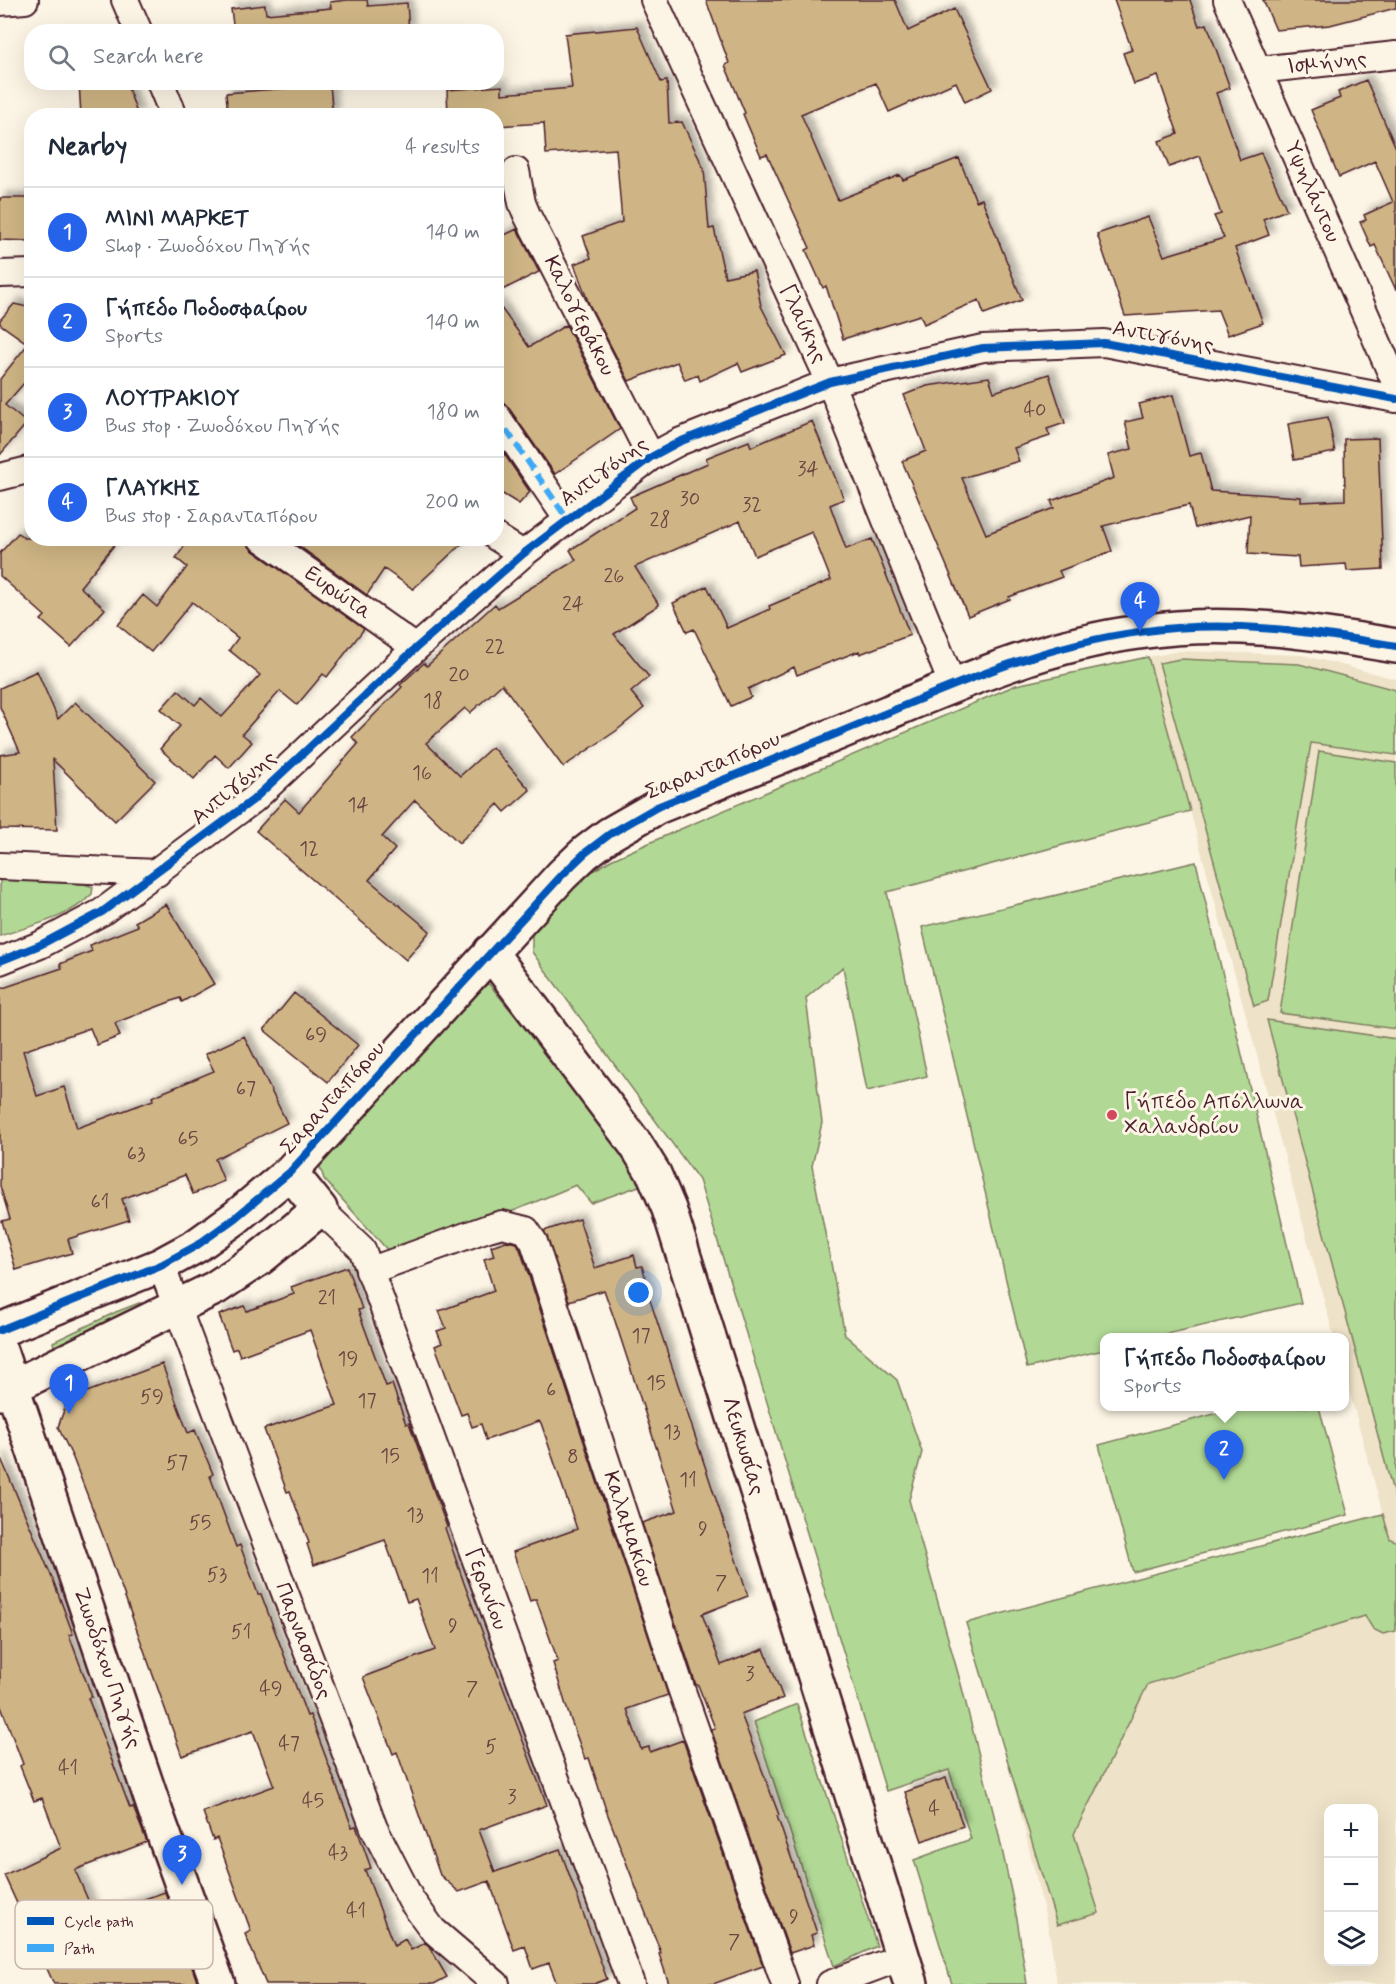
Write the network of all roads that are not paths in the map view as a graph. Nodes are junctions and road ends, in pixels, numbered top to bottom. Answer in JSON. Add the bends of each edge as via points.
{"nodes":[{"id":1,"x":25,"y":0,"type":"edge"},
{"id":2,"x":125,"y":0,"type":"edge"},
{"id":3,"x":654,"y":0,"type":"edge"},
{"id":4,"x":1227,"y":0,"type":"edge"},
{"id":5,"x":0,"y":3,"type":"edge"},
{"id":6,"x":135,"y":24,"type":"edge"},
{"id":7,"x":1396,"y":55,"type":"edge"},
{"id":8,"x":1258,"y":70,"type":"junction"},
{"id":9,"x":163,"y":90,"type":"edge"},
{"id":10,"x":171,"y":108,"type":"edge"},
{"id":11,"x":516,"y":171,"type":"dead end"},
{"id":12,"x":24,"y":273,"type":"edge"},
{"id":13,"x":0,"y":274,"type":"edge"},
{"id":14,"x":830,"y":382,"type":"junction"},
{"id":15,"x":1396,"y":384,"type":"edge"},
{"id":16,"x":1396,"y":399,"type":"edge"},
{"id":17,"x":504,"y":427,"type":"edge"},
{"id":18,"x":651,"y":457,"type":"junction"},
{"id":19,"x":24,"y":471,"type":"edge"},
{"id":20,"x":0,"y":477,"type":"edge"},
{"id":21,"x":568,"y":520,"type":"junction"},
{"id":22,"x":504,"y":542,"type":"edge"},
{"id":23,"x":272,"y":546,"type":"edge"},
{"id":24,"x":523,"y":554,"type":"junction"},
{"id":25,"x":1396,"y":646,"type":"edge"},
{"id":26,"x":416,"y":648,"type":"junction"},
{"id":27,"x":953,"y":686,"type":"junction"},
{"id":28,"x":0,"y":866,"type":"edge"},
{"id":29,"x":157,"y":873,"type":"junction"},
{"id":30,"x":490,"y":952,"type":"junction"},
{"id":31,"x":0,"y":961,"type":"edge"},
{"id":32,"x":290,"y":1172,"type":"junction"},
{"id":33,"x":320,"y":1209,"type":"junction"},
{"id":34,"x":161,"y":1265,"type":"junction"},
{"id":35,"x":369,"y":1271,"type":"junction"},
{"id":36,"x":178,"y":1307,"type":"junction"},
{"id":37,"x":0,"y":1330,"type":"edge"},
{"id":38,"x":0,"y":1351,"type":"edge"},
{"id":39,"x":5,"y":1390,"type":"edge"},
{"id":40,"x":188,"y":1900,"type":"edge"},
{"id":41,"x":213,"y":1969,"type":"edge"},
{"id":42,"x":907,"y":1971,"type":"edge"},
{"id":43,"x":218,"y":1984,"type":"edge"},
{"id":44,"x":496,"y":1984,"type":"edge"},
{"id":45,"x":631,"y":1984,"type":"edge"},
{"id":46,"x":785,"y":1984,"type":"edge"},
{"id":47,"x":830,"y":1984,"type":"edge"}],
"edges":[{"from":1,"to":5,"type":"street"},
{"from":2,"to":6,"type":"street"},
{"from":3,"to":14,"type":"street","name":"Γλαύκης"},
{"from":4,"to":8,"type":"street","name":"Υψηλάντου"},
{"from":7,"to":8,"type":"street","name":"Ισμήνης"},
{"from":8,"to":15,"type":"street","name":"Υψηλάντου"},
{"from":9,"to":10,"type":"street"},
{"from":11,"to":18,"type":"street","name":"Καλογεράκου","via":[[527,215]]},
{"from":12,"to":13,"type":"street"},
{"from":14,"to":16,"type":"street","name":"Αντιγόνης","via":[[983,348],[1104,343]]},
{"from":14,"to":18,"type":"street","name":"Αντιγόνης","via":[[679,442]]},
{"from":14,"to":27,"type":"street","name":"Γλαύκης"},
{"from":17,"to":21,"type":"street"},
{"from":18,"to":21,"type":"street","name":"Αντιγόνης"},
{"from":19,"to":20,"type":"street"},
{"from":21,"to":24,"type":"street","name":"Αντιγόνης"},
{"from":22,"to":24,"type":"street"},
{"from":23,"to":26,"type":"street","name":"Ευρώτα"},
{"from":24,"to":26,"type":"street","name":"Αντιγόνης"},
{"from":25,"to":27,"type":"street","name":"Σαρανταπόρου","via":[[1297,630],[1234,626],[1167,629],[1073,644],[995,668]]},
{"from":26,"to":29,"type":"street","name":"Αντιγόνης","via":[[253,800]]},
{"from":27,"to":30,"type":"street","name":"Σαρανταπόρου","via":[[657,807],[610,834],[562,875]]},
{"from":28,"to":29,"type":"street"},
{"from":29,"to":31,"type":"street","name":"Αντιγόνης","via":[[102,912]]},
{"from":30,"to":32,"type":"street","name":"Σαρανταπόρου"},
{"from":30,"to":42,"type":"street","name":"Λευκωσίας","via":[[636,1145],[662,1192]]},
{"from":32,"to":33,"type":"street","name":"Σαρανταπόρου"},
{"from":32,"to":34,"type":"street","name":"Σαρανταπόρου","via":[[236,1218]]},
{"from":33,"to":35,"type":"street","name":"Γερανίου","via":[[362,1250]]},
{"from":33,"to":36,"type":"street","via":[[260,1258]]},
{"from":34,"to":36,"type":"street","name":"Παρνασσίδος"},
{"from":34,"to":37,"type":"street","name":"Σαρανταπόρου"},
{"from":35,"to":45,"type":"street","name":"Γερανίου"},
{"from":35,"to":46,"type":"street","name":"Καλαμακίου","via":[[502,1224],[526,1230],[534,1242],[682,1691]]},
{"from":36,"to":39,"type":"street"},
{"from":36,"to":44,"type":"street","name":"Παρνασσίδος","via":[[374,1828],[411,1900],[433,1930]]},
{"from":38,"to":39,"type":"street","name":"Ζωοδόχου Πηγής"},
{"from":39,"to":40,"type":"street","name":"Ζωοδόχου Πηγής"},
{"from":41,"to":43,"type":"street","name":"Ζωοδόχου Πηγής"},
{"from":42,"to":47,"type":"street"}]}
